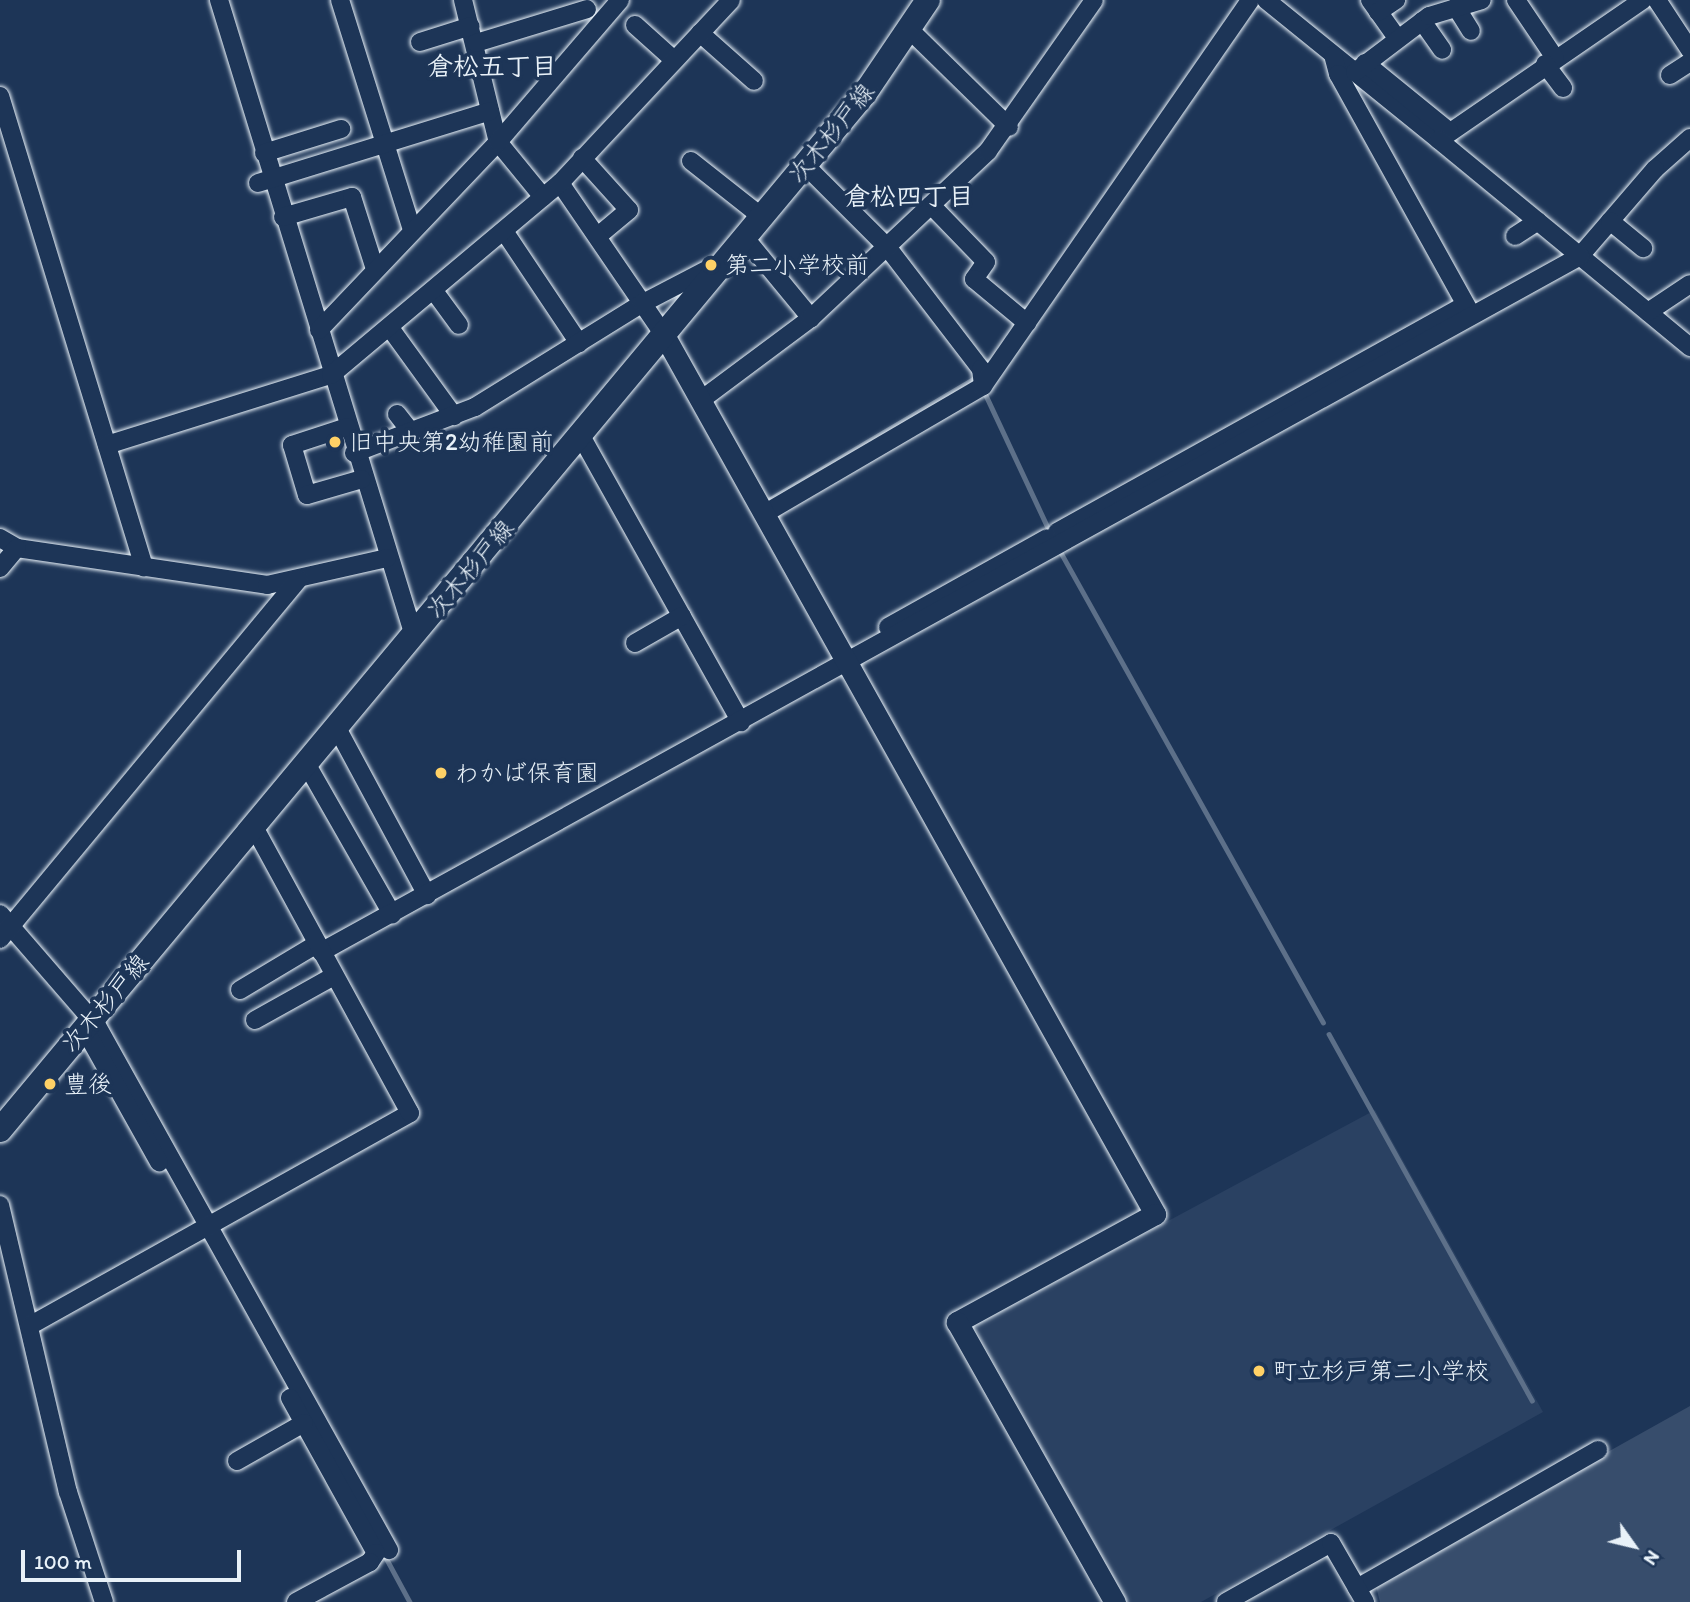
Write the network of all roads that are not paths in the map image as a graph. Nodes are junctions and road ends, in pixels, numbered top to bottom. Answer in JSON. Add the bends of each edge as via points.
{"nodes":[{"id":1,"x":219,"y":0,"type":"edge"},
{"id":2,"x":340,"y":0,"type":"edge"},
{"id":3,"x":463,"y":0,"type":"edge"},
{"id":4,"x":620,"y":0,"type":"edge"},
{"id":5,"x":732,"y":0,"type":"edge"},
{"id":6,"x":928,"y":0,"type":"edge"},
{"id":7,"x":1094,"y":0,"type":"edge"},
{"id":8,"x":1250,"y":0,"type":"edge"},
{"id":9,"x":1266,"y":0,"type":"edge"},
{"id":10,"x":1396,"y":0,"type":"edge"},
{"id":11,"x":1482,"y":0,"type":"edge"},
{"id":12,"x":1516,"y":0,"type":"edge"},
{"id":13,"x":1643,"y":0,"type":"edge"},
{"id":14,"x":1657,"y":0,"type":"edge"},
{"id":15,"x":586,"y":4,"type":"edge"},
{"id":16,"x":1374,"y":6,"type":"edge"},
{"id":17,"x":1455,"y":7,"type":"junction"},
{"id":18,"x":1422,"y":21,"type":"junction"},
{"id":19,"x":635,"y":25,"type":"dead end"},
{"id":20,"x":594,"y":28,"type":"junction"},
{"id":21,"x":909,"y":29,"type":"junction"},
{"id":22,"x":1471,"y":31,"type":"dead end"},
{"id":23,"x":700,"y":33,"type":"junction"},
{"id":24,"x":473,"y":34,"type":"junction"},
{"id":25,"x":1397,"y":38,"type":"junction"},
{"id":26,"x":420,"y":42,"type":"dead end"},
{"id":27,"x":1441,"y":50,"type":"dead end"},
{"id":28,"x":1690,"y":50,"type":"edge"},
{"id":29,"x":1334,"y":55,"type":"junction"},
{"id":30,"x":674,"y":60,"type":"junction"},
{"id":31,"x":1550,"y":61,"type":"junction"},
{"id":32,"x":1690,"y":62,"type":"edge"},
{"id":33,"x":1360,"y":68,"type":"junction"},
{"id":34,"x":1670,"y":75,"type":"dead end"},
{"id":35,"x":754,"y":81,"type":"dead end"},
{"id":36,"x":1563,"y":88,"type":"dead end"},
{"id":37,"x":0,"y":96,"type":"edge"},
{"id":38,"x":491,"y":111,"type":"junction"},
{"id":39,"x":1009,"y":127,"type":"junction"},
{"id":40,"x":341,"y":129,"type":"dead end"},
{"id":41,"x":1444,"y":136,"type":"junction"},
{"id":42,"x":1690,"y":138,"type":"edge"},
{"id":43,"x":498,"y":142,"type":"junction"},
{"id":44,"x":384,"y":145,"type":"junction"},
{"id":45,"x":264,"y":153,"type":"junction"},
{"id":46,"x":582,"y":159,"type":"junction"},
{"id":47,"x":691,"y":161,"type":"dead end"},
{"id":48,"x":805,"y":165,"type":"junction"},
{"id":49,"x":265,"y":182,"type":"junction"},
{"id":50,"x":560,"y":183,"type":"junction"},
{"id":51,"x":543,"y":197,"type":"junction"},
{"id":52,"x":932,"y":205,"type":"junction"},
{"id":53,"x":283,"y":217,"type":"junction"},
{"id":54,"x":762,"y":217,"type":"junction"},
{"id":55,"x":1538,"y":221,"type":"junction"},
{"id":56,"x":1610,"y":221,"type":"junction"},
{"id":57,"x":412,"y":230,"type":"junction"},
{"id":58,"x":504,"y":231,"type":"junction"},
{"id":59,"x":598,"y":236,"type":"junction"},
{"id":60,"x":1515,"y":236,"type":"dead end"},
{"id":61,"x":745,"y":238,"type":"junction"},
{"id":62,"x":1643,"y":247,"type":"dead end"},
{"id":63,"x":888,"y":248,"type":"junction"},
{"id":64,"x":1580,"y":256,"type":"junction"},
{"id":65,"x":728,"y":258,"type":"junction"},
{"id":66,"x":375,"y":270,"type":"junction"},
{"id":67,"x":1690,"y":284,"type":"edge"},
{"id":68,"x":434,"y":291,"type":"junction"},
{"id":69,"x":643,"y":303,"type":"junction"},
{"id":70,"x":1469,"y":311,"type":"junction"},
{"id":71,"x":1648,"y":312,"type":"junction"},
{"id":72,"x":811,"y":318,"type":"junction"},
{"id":73,"x":1027,"y":323,"type":"junction"},
{"id":74,"x":459,"y":325,"type":"dead end"},
{"id":75,"x":390,"y":328,"type":"junction"},
{"id":76,"x":318,"y":330,"type":"junction"},
{"id":77,"x":663,"y":335,"type":"junction"},
{"id":78,"x":579,"y":343,"type":"junction"},
{"id":79,"x":1690,"y":346,"type":"edge"},
{"id":80,"x":331,"y":375,"type":"junction"},
{"id":81,"x":984,"y":386,"type":"junction"},
{"id":82,"x":701,"y":400,"type":"junction"},
{"id":83,"x":397,"y":414,"type":"dead end"},
{"id":84,"x":454,"y":416,"type":"junction"},
{"id":85,"x":346,"y":427,"type":"junction"},
{"id":86,"x":411,"y":432,"type":"junction"},
{"id":87,"x":581,"y":436,"type":"junction"},
{"id":88,"x":107,"y":445,"type":"junction"},
{"id":89,"x":354,"y":453,"type":"junction"},
{"id":90,"x":362,"y":479,"type":"junction"},
{"id":91,"x":764,"y":514,"type":"junction"},
{"id":92,"x":0,"y":538,"type":"edge"},
{"id":93,"x":17,"y":548,"type":"junction"},
{"id":94,"x":387,"y":558,"type":"junction"},
{"id":95,"x":144,"y":568,"type":"junction"},
{"id":96,"x":0,"y":569,"type":"edge"},
{"id":97,"x":298,"y":580,"type":"junction"},
{"id":98,"x":682,"y":616,"type":"junction"},
{"id":99,"x":414,"y":636,"type":"junction"},
{"id":100,"x":635,"y":643,"type":"dead end"},
{"id":101,"x":842,"y":659,"type":"junction"},
{"id":102,"x":741,"y":722,"type":"junction"},
{"id":103,"x":337,"y":729,"type":"junction"},
{"id":104,"x":307,"y":765,"type":"junction"},
{"id":105,"x":254,"y":827,"type":"junction"},
{"id":106,"x":428,"y":895,"type":"junction"},
{"id":107,"x":392,"y":914,"type":"junction"},
{"id":108,"x":4,"y":926,"type":"edge"},
{"id":109,"x":319,"y":948,"type":"junction"},
{"id":110,"x":334,"y":976,"type":"junction"},
{"id":111,"x":240,"y":990,"type":"dead end"},
{"id":112,"x":255,"y":1020,"type":"dead end"},
{"id":113,"x":87,"y":1023,"type":"junction"},
{"id":114,"x":0,"y":1130,"type":"edge"},
{"id":115,"x":0,"y":1205,"type":"edge"},
{"id":116,"x":203,"y":1229,"type":"junction"},
{"id":117,"x":31,"y":1325,"type":"junction"},
{"id":118,"x":304,"y":1423,"type":"junction"},
{"id":119,"x":1598,"y":1450,"type":"dead end"},
{"id":120,"x":237,"y":1461,"type":"dead end"},
{"id":121,"x":389,"y":1550,"type":"dead end"},
{"id":122,"x":1361,"y":1595,"type":"edge"},
{"id":123,"x":104,"y":1602,"type":"edge"},
{"id":124,"x":296,"y":1602,"type":"edge"},
{"id":125,"x":1115,"y":1602,"type":"edge"},
{"id":126,"x":1226,"y":1602,"type":"edge"}],
"edges":[{"from":1,"to":45,"type":"street"},
{"from":2,"to":44,"type":"street"},
{"from":3,"to":24,"type":"street"},
{"from":4,"to":20,"type":"street"},
{"from":5,"to":23,"type":"street"},
{"from":6,"to":21,"type":"main road","name":"次木杉戸線"},
{"from":7,"to":39,"type":"street","via":[[1063,40]]},
{"from":8,"to":73,"type":"street"},
{"from":9,"to":29,"type":"street"},
{"from":10,"to":16,"type":"street"},
{"from":11,"to":17,"type":"street"},
{"from":12,"to":31,"type":"street"},
{"from":13,"to":31,"type":"street"},
{"from":14,"to":28,"type":"street"},
{"from":15,"to":20,"type":"street"},
{"from":15,"to":24,"type":"street"},
{"from":16,"to":25,"type":"street"},
{"from":17,"to":18,"type":"street"},
{"from":17,"to":22,"type":"street"},
{"from":18,"to":25,"type":"street"},
{"from":18,"to":27,"type":"street"},
{"from":19,"to":30,"type":"street"},
{"from":20,"to":43,"type":"street"},
{"from":21,"to":39,"type":"street"},
{"from":21,"to":48,"type":"main road","name":"次木杉戸線","via":[[865,93]]},
{"from":23,"to":30,"type":"street"},
{"from":23,"to":35,"type":"street"},
{"from":24,"to":26,"type":"street"},
{"from":24,"to":38,"type":"street"},
{"from":25,"to":33,"type":"street"},
{"from":29,"to":33,"type":"street"},
{"from":29,"to":70,"type":"street","via":[[1338,74]]},
{"from":30,"to":46,"type":"street"},
{"from":31,"to":36,"type":"street"},
{"from":31,"to":41,"type":"street"},
{"from":32,"to":34,"type":"street"},
{"from":33,"to":41,"type":"street"},
{"from":37,"to":88,"type":"street"},
{"from":38,"to":43,"type":"street"},
{"from":38,"to":44,"type":"street"},
{"from":39,"to":52,"type":"street"},
{"from":40,"to":45,"type":"street"},
{"from":41,"to":55,"type":"street"},
{"from":42,"to":56,"type":"street","via":[[1655,169]]},
{"from":43,"to":51,"type":"street"},
{"from":43,"to":57,"type":"street"},
{"from":44,"to":49,"type":"street"},
{"from":44,"to":57,"type":"street"},
{"from":45,"to":49,"type":"street"},
{"from":46,"to":50,"type":"street"},
{"from":46,"to":59,"type":"street","via":[[629,210]]},
{"from":47,"to":54,"type":"street"},
{"from":48,"to":54,"type":"main road","name":"次木杉戸線"},
{"from":48,"to":63,"type":"street"},
{"from":49,"to":53,"type":"street"},
{"from":50,"to":51,"type":"street"},
{"from":50,"to":59,"type":"street"},
{"from":51,"to":58,"type":"street"},
{"from":52,"to":63,"type":"street"},
{"from":52,"to":73,"type":"street","via":[[986,262],[975,279]]},
{"from":53,"to":66,"type":"street","via":[[352,197]]},
{"from":53,"to":76,"type":"street"},
{"from":54,"to":61,"type":"main road","name":"次木杉戸線"},
{"from":55,"to":60,"type":"street"},
{"from":55,"to":64,"type":"street"},
{"from":56,"to":62,"type":"street"},
{"from":56,"to":64,"type":"street"},
{"from":57,"to":66,"type":"street"},
{"from":58,"to":68,"type":"street"},
{"from":58,"to":78,"type":"street"},
{"from":59,"to":69,"type":"street"},
{"from":61,"to":65,"type":"main road","name":"次木杉戸線"},
{"from":61,"to":72,"type":"street"},
{"from":63,"to":72,"type":"street"},
{"from":63,"to":81,"type":"street","via":[[981,369]]},
{"from":64,"to":70,"type":"street"},
{"from":64,"to":71,"type":"street"},
{"from":65,"to":69,"type":"street"},
{"from":65,"to":77,"type":"main road","name":"次木杉戸線"},
{"from":66,"to":76,"type":"street"},
{"from":67,"to":71,"type":"street"},
{"from":68,"to":74,"type":"street"},
{"from":68,"to":75,"type":"street"},
{"from":69,"to":77,"type":"street"},
{"from":69,"to":78,"type":"street"},
{"from":70,"to":101,"type":"street"},
{"from":70,"to":101,"type":"street","via":[[1052,535]]},
{"from":71,"to":79,"type":"street"},
{"from":72,"to":82,"type":"street"},
{"from":73,"to":81,"type":"street"},
{"from":75,"to":80,"type":"street"},
{"from":75,"to":84,"type":"street"},
{"from":76,"to":80,"type":"street"},
{"from":77,"to":82,"type":"street"},
{"from":77,"to":87,"type":"main road","name":"次木杉戸線"},
{"from":78,"to":84,"type":"street"},
{"from":80,"to":85,"type":"street"},
{"from":80,"to":88,"type":"street"},
{"from":81,"to":91,"type":"street"},
{"from":82,"to":91,"type":"street"},
{"from":83,"to":86,"type":"street"},
{"from":84,"to":86,"type":"street"},
{"from":85,"to":89,"type":"street"},
{"from":85,"to":90,"type":"street","via":[[292,445],[307,495]]},
{"from":86,"to":89,"type":"street"},
{"from":87,"to":98,"type":"street"},
{"from":87,"to":99,"type":"main road","name":"次木杉戸線"},
{"from":88,"to":95,"type":"street"},
{"from":89,"to":90,"type":"street"},
{"from":90,"to":94,"type":"street"},
{"from":91,"to":101,"type":"street"},
{"from":92,"to":93,"type":"street"},
{"from":93,"to":95,"type":"street"},
{"from":93,"to":96,"type":"street"},
{"from":94,"to":97,"type":"street"},
{"from":94,"to":99,"type":"street"},
{"from":95,"to":97,"type":"street","via":[[267,585]]},
{"from":97,"to":108,"type":"street"},
{"from":98,"to":100,"type":"street"},
{"from":98,"to":102,"type":"street"},
{"from":99,"to":103,"type":"main road","name":"次木杉戸線"},
{"from":101,"to":102,"type":"street"},
{"from":101,"to":125,"type":"street","via":[[1155,1214],[957,1322]]},
{"from":102,"to":106,"type":"street"},
{"from":103,"to":104,"type":"main road","name":"次木杉戸線"},
{"from":103,"to":106,"type":"street"},
{"from":104,"to":105,"type":"main road","name":"次木杉戸線"},
{"from":104,"to":107,"type":"street"},
{"from":105,"to":109,"type":"street"},
{"from":105,"to":113,"type":"main road","name":"次木杉戸線"},
{"from":106,"to":107,"type":"street"},
{"from":107,"to":109,"type":"street"},
{"from":108,"to":113,"type":"street"},
{"from":109,"to":110,"type":"street"},
{"from":109,"to":111,"type":"street"},
{"from":110,"to":112,"type":"street"},
{"from":110,"to":116,"type":"street","via":[[410,1112]]},
{"from":113,"to":114,"type":"main road","name":"次木杉戸線"},
{"from":113,"to":116,"type":"street"},
{"from":115,"to":117,"type":"street"},
{"from":116,"to":117,"type":"street"},
{"from":116,"to":118,"type":"street"},
{"from":116,"to":121,"type":"street"},
{"from":117,"to":123,"type":"street","via":[[68,1492]]},
{"from":118,"to":120,"type":"street"},
{"from":118,"to":124,"type":"street","via":[[376,1553],[370,1562]]},
{"from":119,"to":122,"type":"street"},
{"from":122,"to":126,"type":"street","via":[[1331,1543]]}]}
